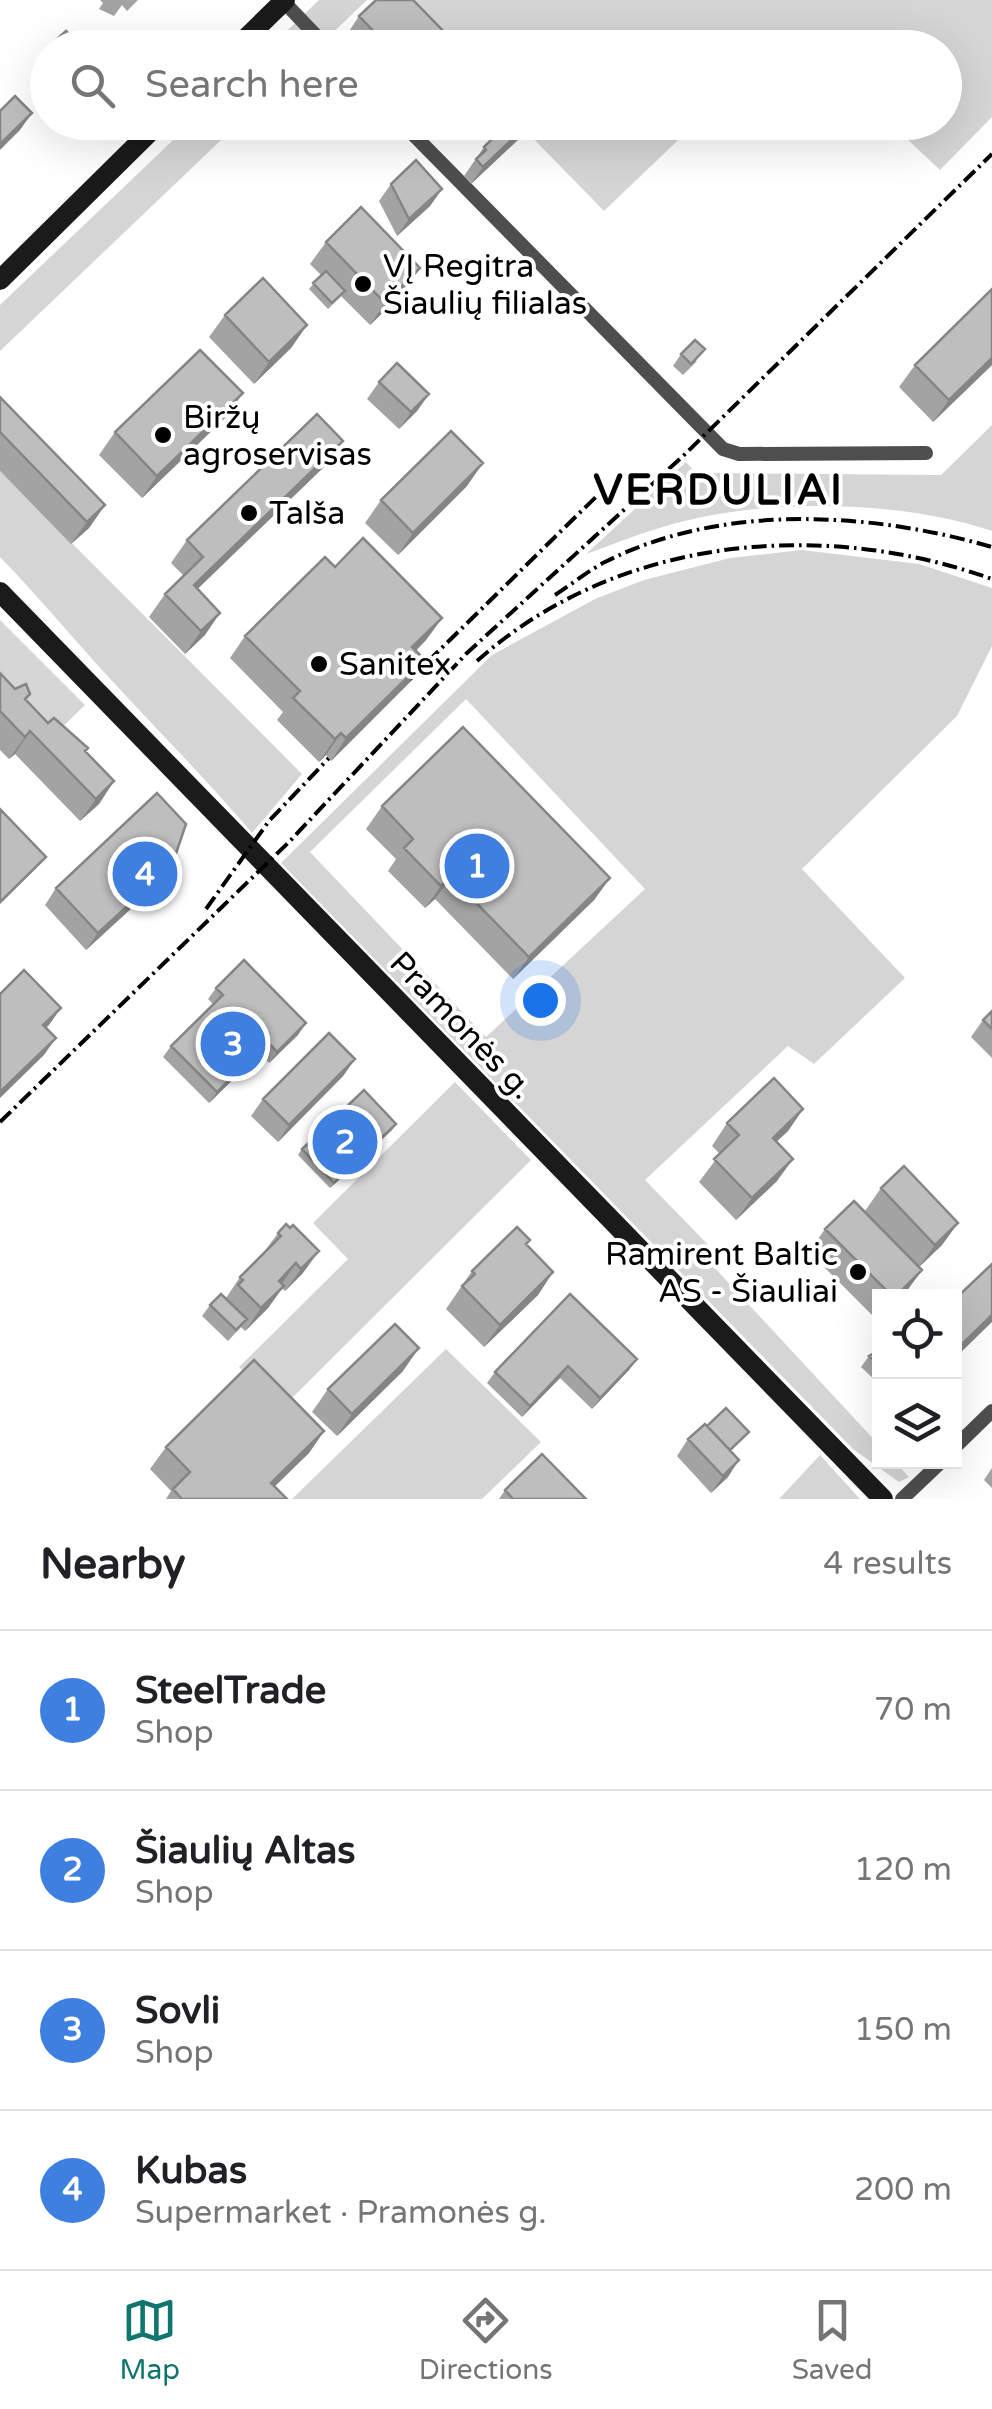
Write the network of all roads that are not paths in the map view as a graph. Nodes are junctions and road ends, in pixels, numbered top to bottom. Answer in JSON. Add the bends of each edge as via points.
{"nodes":[{"id":1,"x":284,"y":1,"type":"edge"},
{"id":2,"x":254,"y":30,"type":"edge"},
{"id":3,"x":311,"y":30,"type":"edge"},
{"id":4,"x":142,"y":140,"type":"edge"},
{"id":5,"x":419,"y":140,"type":"edge"},
{"id":6,"x":0,"y":280,"type":"edge"},
{"id":7,"x":926,"y":454,"type":"dead end"},
{"id":8,"x":0,"y":592,"type":"edge"},
{"id":9,"x":992,"y":1410,"type":"edge"},
{"id":10,"x":962,"y":1440,"type":"edge"},
{"id":11,"x":934,"y":1469,"type":"edge"},
{"id":12,"x":882,"y":1499,"type":"edge"},
{"id":13,"x":902,"y":1499,"type":"edge"}],
"edges":[{"from":1,"to":2,"type":"main road"},
{"from":1,"to":3,"type":"street"},
{"from":4,"to":6,"type":"main road"},
{"from":5,"to":7,"type":"street","via":[[723,449]]},
{"from":8,"to":12,"type":"main road","name":"Pramonės g."},
{"from":9,"to":10,"type":"street"},
{"from":11,"to":13,"type":"street"}]}
